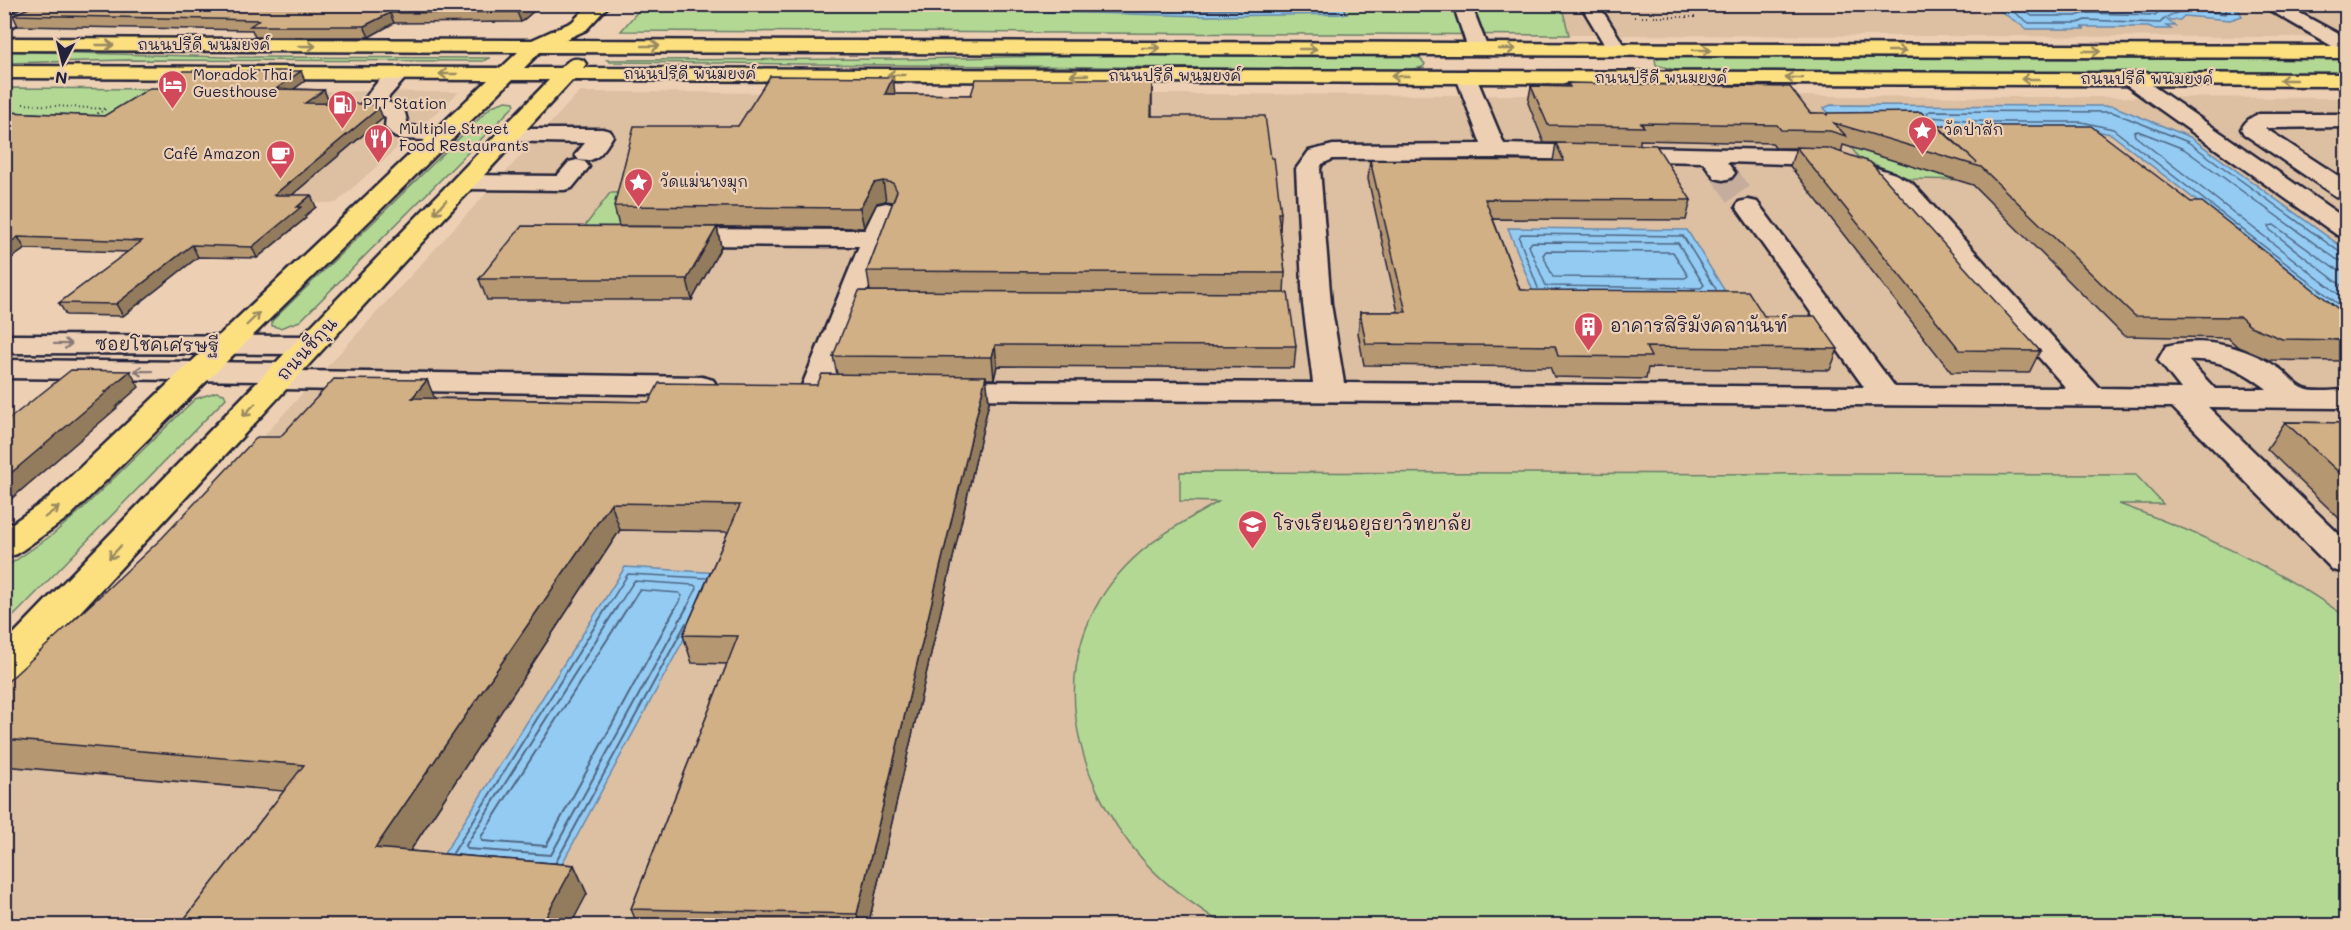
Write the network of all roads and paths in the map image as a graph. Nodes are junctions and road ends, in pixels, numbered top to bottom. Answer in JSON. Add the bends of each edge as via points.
{"nodes":[{"id":1,"x":47,"y":4,"type":"edge"},
{"id":2,"x":600,"y":4,"type":"edge"},
{"id":3,"x":1462,"y":4,"type":"edge"},
{"id":4,"x":2268,"y":4,"type":"edge"},
{"id":5,"x":1593,"y":11,"type":"edge"},
{"id":6,"x":1696,"y":17,"type":"dead end"},
{"id":7,"x":2297,"y":20,"type":"junction"},
{"id":8,"x":2337,"y":20,"type":"dead end"},
{"id":9,"x":4,"y":24,"type":"edge"},
{"id":10,"x":579,"y":26,"type":"junction"},
{"id":11,"x":4,"y":45,"type":"edge"},
{"id":12,"x":535,"y":46,"type":"junction"},
{"id":13,"x":592,"y":46,"type":"junction"},
{"id":14,"x":2346,"y":46,"type":"edge"},
{"id":15,"x":1427,"y":49,"type":"junction"},
{"id":16,"x":1478,"y":49,"type":"junction"},
{"id":17,"x":1617,"y":50,"type":"junction"},
{"id":18,"x":1649,"y":50,"type":"junction"},
{"id":19,"x":2346,"y":52,"type":"edge"},
{"id":20,"x":4,"y":72,"type":"edge"},
{"id":21,"x":400,"y":73,"type":"junction"},
{"id":22,"x":567,"y":73,"type":"junction"},
{"id":23,"x":507,"y":74,"type":"junction"},
{"id":24,"x":1436,"y":77,"type":"junction"},
{"id":25,"x":1466,"y":77,"type":"junction"},
{"id":26,"x":1669,"y":78,"type":"junction"},
{"id":27,"x":2130,"y":79,"type":"junction"},
{"id":28,"x":2346,"y":80,"type":"edge"},
{"id":29,"x":16,"y":103,"type":"dead end"},
{"id":30,"x":86,"y":120,"type":"edge"},
{"id":31,"x":2346,"y":120,"type":"edge"},
{"id":32,"x":445,"y":134,"type":"junction"},
{"id":33,"x":508,"y":136,"type":"junction"},
{"id":34,"x":1495,"y":151,"type":"junction"},
{"id":35,"x":464,"y":182,"type":"junction"},
{"id":36,"x":2346,"y":192,"type":"edge"},
{"id":37,"x":2305,"y":201,"type":"junction"},
{"id":38,"x":2346,"y":201,"type":"edge"},
{"id":39,"x":1748,"y":207,"type":"tunnel mouth"},
{"id":40,"x":885,"y":210,"type":"edge"},
{"id":41,"x":2346,"y":230,"type":"edge"},
{"id":42,"x":650,"y":237,"type":"edge"},
{"id":43,"x":875,"y":238,"type":"junction"},
{"id":44,"x":4,"y":344,"type":"edge"},
{"id":45,"x":310,"y":345,"type":"junction"},
{"id":46,"x":226,"y":346,"type":"junction"},
{"id":47,"x":4,"y":369,"type":"edge"},
{"id":48,"x":198,"y":372,"type":"junction"},
{"id":49,"x":282,"y":376,"type":"junction"},
{"id":50,"x":733,"y":387,"type":"edge"},
{"id":51,"x":816,"y":388,"type":"edge"},
{"id":52,"x":912,"y":390,"type":"edge"},
{"id":53,"x":1330,"y":393,"type":"junction"},
{"id":54,"x":1887,"y":397,"type":"junction"},
{"id":55,"x":2091,"y":398,"type":"junction"},
{"id":56,"x":2193,"y":398,"type":"junction"},
{"id":57,"x":2298,"y":399,"type":"junction"},
{"id":58,"x":2346,"y":399,"type":"edge"},
{"id":59,"x":4,"y":546,"type":"edge"},
{"id":60,"x":2346,"y":561,"type":"edge"},
{"id":61,"x":4,"y":669,"type":"edge"}],
"edges":[{"from":1,"to":9,"type":"street"},
{"from":2,"to":10,"type":"main road"},
{"from":3,"to":16,"type":"street"},
{"from":4,"to":7,"type":"street"},
{"from":5,"to":6,"type":"path"},
{"from":5,"to":17,"type":"street"},
{"from":7,"to":8,"type":"street"},
{"from":7,"to":14,"type":"street"},
{"from":10,"to":12,"type":"main road"},
{"from":10,"to":13,"type":"main road"},
{"from":11,"to":12,"type":"main road","name":"ถนนปรีดี พนมยงค์","one_way":true},
{"from":12,"to":13,"type":"main road","name":"ถนนปรีดี พนมยงค์"},
{"from":12,"to":23,"type":"main road"},
{"from":13,"to":15,"type":"main road","name":"ถนนปรีดี พนมยงค์","one_way":true},
{"from":13,"to":22,"type":"main road","name":"ถนนชีกุน"},
{"from":15,"to":16,"type":"main road","name":"ถนนปรีดี พนมยงค์"},
{"from":15,"to":24,"type":"main road","via":[[1442,57],[1445,66]]},
{"from":16,"to":17,"type":"main road","name":"ถนนปรีดี พนมยงค์","one_way":true},
{"from":17,"to":18,"type":"main road","name":"ถนนปรีดี พนมยงค์"},
{"from":18,"to":19,"type":"main road","name":"ถนนปรีดี พนมยงค์","one_way":true},
{"from":18,"to":26,"type":"main road","via":[[1642,58],[1648,68]]},
{"from":20,"to":21,"type":"main road","name":"ถนนปรีดี พนมยงค์"},
{"from":23,"to":21,"type":"main road","name":"ถนนปรีดี พนมยงค์","one_way":true},
{"from":21,"to":32,"type":"street","via":[[373,103],[397,114],[396,127],[403,132]]},
{"from":22,"to":23,"type":"main road","name":"ถนนปรีดี พนมยงค์"},
{"from":24,"to":22,"type":"main road","name":"ถนนปรีดี พนมยงค์","one_way":true},
{"from":22,"to":33,"type":"main road","name":"ถนนชีกุน"},
{"from":23,"to":32,"type":"main road"},
{"from":24,"to":25,"type":"main road","name":"ถนนปรีดี พนมยงค์"},
{"from":25,"to":26,"type":"main road","name":"ถนนปรีดี พนมยงค์"},
{"from":25,"to":34,"type":"street"},
{"from":27,"to":26,"type":"main road","name":"ถนนปรีดี พนมยงค์","one_way":true},
{"from":28,"to":27,"type":"main road","name":"ถนนปรีดี พนมยงค์","one_way":true},
{"from":27,"to":37,"type":"street"},
{"from":29,"to":30,"type":"path","via":[[106,109]]},
{"from":31,"to":36,"type":"street","via":[[2259,121],[2252,129]]},
{"from":46,"to":32,"type":"main road","one_way":true},
{"from":33,"to":35,"type":"main road","name":"ถนนชีกุน"},
{"from":33,"to":35,"type":"street","via":[[602,136],[564,183]]},
{"from":34,"to":53,"type":"street","via":[[1333,152],[1317,154],[1311,160],[1305,304]]},
{"from":34,"to":55,"type":"street","via":[[1716,164],[1824,158],[1887,179],[1903,188]]},
{"from":35,"to":45,"type":"main road","name":"ถนนชีกุน","one_way":true},
{"from":37,"to":38,"type":"street"},
{"from":37,"to":41,"type":"street"},
{"from":39,"to":54,"type":"street"},
{"from":40,"to":43,"type":"street"},
{"from":42,"to":43,"type":"street"},
{"from":43,"to":51,"type":"street","via":[[862,302]]},
{"from":44,"to":46,"type":"street","name":"ซอยโชคเศรษฐี","one_way":true},
{"from":45,"to":46,"type":"street","name":"ซอยโชคเศรษฐี"},
{"from":45,"to":49,"type":"main road","name":"ถนนชีกุน"},
{"from":46,"to":48,"type":"main road"},
{"from":48,"to":47,"type":"street","name":"ซอยโชคเศรษฐี","one_way":true},
{"from":48,"to":49,"type":"street","name":"ซอยโชคเศรษฐี"},
{"from":59,"to":48,"type":"main road","one_way":true,"via":[[58,508]]},
{"from":49,"to":50,"type":"street","name":"ซอยโชคเศรษฐี"},
{"from":49,"to":61,"type":"main road","name":"ถนนชีกุน","one_way":true},
{"from":52,"to":53,"type":"street"},
{"from":53,"to":54,"type":"street"},
{"from":54,"to":55,"type":"street"},
{"from":55,"to":56,"type":"street"},
{"from":56,"to":57,"type":"street"},
{"from":56,"to":57,"type":"street","via":[[2185,376],[2173,360],[2176,352],[2214,351],[2238,357],[2271,375]]},
{"from":56,"to":60,"type":"street"},
{"from":57,"to":58,"type":"street"}]}
